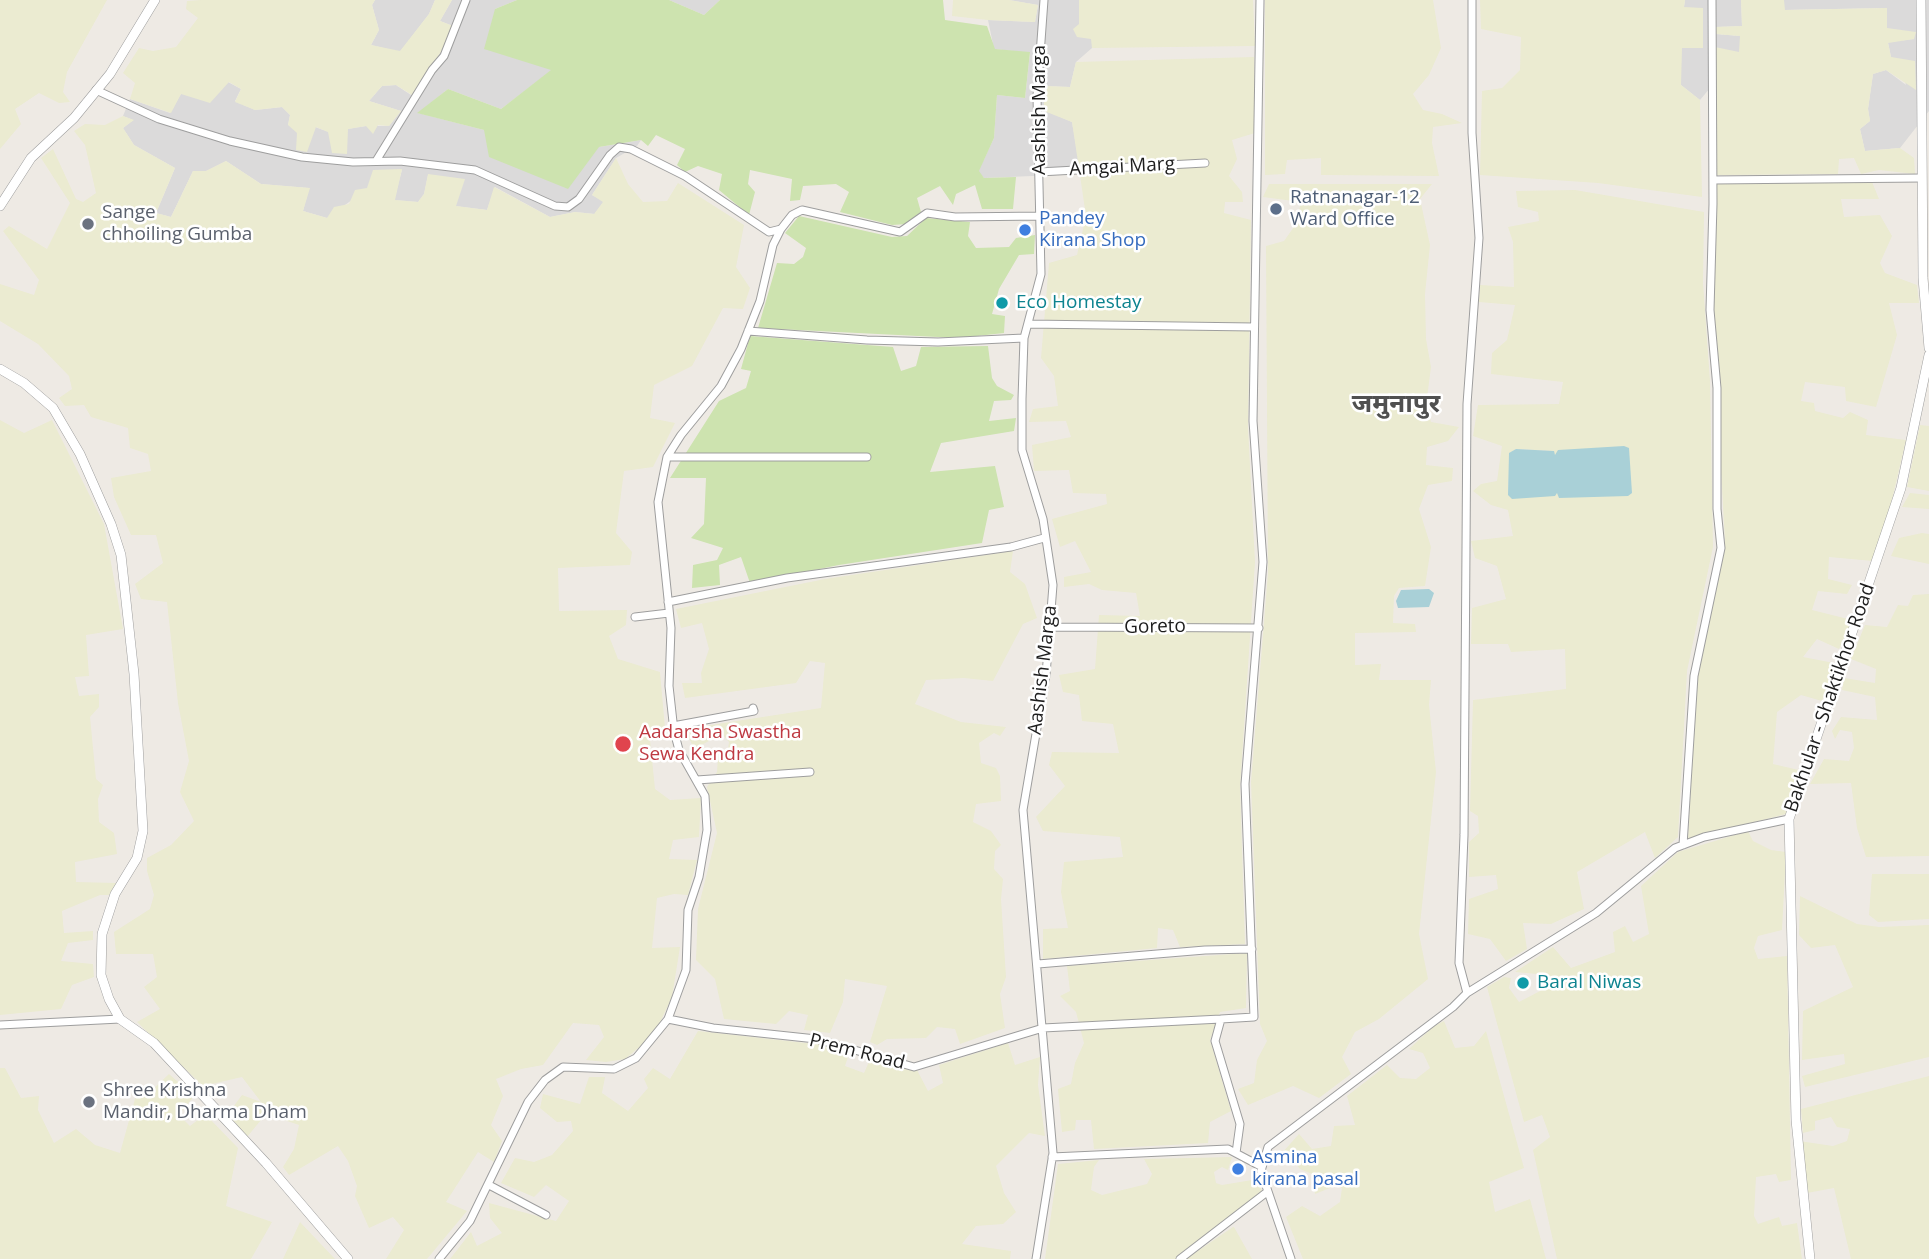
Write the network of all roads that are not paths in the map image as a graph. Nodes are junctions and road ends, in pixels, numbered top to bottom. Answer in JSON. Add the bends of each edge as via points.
{"nodes":[{"id":1,"x":155,"y":0,"type":"edge"},
{"id":2,"x":466,"y":0,"type":"edge"},
{"id":3,"x":1044,"y":0,"type":"edge"},
{"id":4,"x":1260,"y":0,"type":"edge"},
{"id":5,"x":1472,"y":0,"type":"edge"},
{"id":6,"x":1712,"y":0,"type":"edge"},
{"id":7,"x":1921,"y":0,"type":"edge"},
{"id":8,"x":96,"y":90,"type":"junction"},
{"id":9,"x":376,"y":161,"type":"junction"},
{"id":10,"x":1205,"y":163,"type":"dead end"},
{"id":11,"x":1039,"y":172,"type":"junction"},
{"id":12,"x":1922,"y":178,"type":"junction"},
{"id":13,"x":1713,"y":180,"type":"junction"},
{"id":14,"x":0,"y":206,"type":"edge"},
{"id":15,"x":1041,"y":216,"type":"junction"},
{"id":16,"x":781,"y":229,"type":"junction"},
{"id":17,"x":1028,"y":324,"type":"junction"},
{"id":18,"x":1254,"y":327,"type":"junction"},
{"id":19,"x":748,"y":331,"type":"junction"},
{"id":20,"x":1024,"y":338,"type":"junction"},
{"id":21,"x":1929,"y":348,"type":"edge"},
{"id":22,"x":1929,"y":355,"type":"edge"},
{"id":23,"x":0,"y":369,"type":"edge"},
{"id":24,"x":667,"y":457,"type":"junction"},
{"id":25,"x":867,"y":457,"type":"dead end"},
{"id":26,"x":1044,"y":538,"type":"junction"},
{"id":27,"x":668,"y":602,"type":"junction"},
{"id":28,"x":669,"y":613,"type":"junction"},
{"id":29,"x":635,"y":617,"type":"dead end"},
{"id":30,"x":1052,"y":627,"type":"junction"},
{"id":31,"x":1259,"y":628,"type":"junction"},
{"id":32,"x":753,"y":708,"type":"dead end"},
{"id":33,"x":673,"y":726,"type":"junction"},
{"id":34,"x":810,"y":772,"type":"dead end"},
{"id":35,"x":697,"y":780,"type":"junction"},
{"id":36,"x":1789,"y":820,"type":"junction"},
{"id":37,"x":1683,"y":845,"type":"junction"},
{"id":38,"x":1252,"y":949,"type":"junction"},
{"id":39,"x":1038,"y":964,"type":"junction"},
{"id":40,"x":1467,"y":993,"type":"junction"},
{"id":41,"x":120,"y":1019,"type":"junction"},
{"id":42,"x":668,"y":1019,"type":"junction"},
{"id":43,"x":1221,"y":1019,"type":"junction"},
{"id":44,"x":0,"y":1025,"type":"edge"},
{"id":45,"x":1043,"y":1028,"type":"junction"},
{"id":46,"x":1236,"y":1153,"type":"junction"},
{"id":47,"x":1052,"y":1157,"type":"junction"},
{"id":48,"x":1262,"y":1167,"type":"junction"},
{"id":49,"x":489,"y":1185,"type":"junction"},
{"id":50,"x":1267,"y":1192,"type":"junction"},
{"id":51,"x":546,"y":1215,"type":"dead end"},
{"id":52,"x":348,"y":1259,"type":"edge"},
{"id":53,"x":439,"y":1259,"type":"edge"},
{"id":54,"x":1036,"y":1259,"type":"edge"},
{"id":55,"x":1180,"y":1259,"type":"edge"},
{"id":56,"x":1291,"y":1259,"type":"edge"},
{"id":57,"x":1810,"y":1259,"type":"edge"}],
"edges":[{"from":1,"to":8,"type":"street"},
{"from":2,"to":9,"type":"street","via":[[444,56]]},
{"from":3,"to":11,"type":"street","name":"Aashish Marga","via":[[1038,57]]},
{"from":4,"to":18,"type":"street"},
{"from":5,"to":40,"type":"street","via":[[1472,133],[1479,238],[1467,404],[1459,963]]},
{"from":6,"to":13,"type":"street"},
{"from":7,"to":12,"type":"street"},
{"from":8,"to":9,"type":"street","via":[[159,119],[230,141],[302,158]]},
{"from":8,"to":14,"type":"street","via":[[32,158]]},
{"from":9,"to":16,"type":"street","via":[[475,170],[555,206],[568,207],[579,199],[610,155],[619,147],[631,149],[685,176],[769,232]]},
{"from":10,"to":11,"type":"street","name":"Amgai Marg"},
{"from":11,"to":15,"type":"street","name":"Aashish Marga"},
{"from":12,"to":13,"type":"street"},
{"from":12,"to":21,"type":"street"},
{"from":13,"to":37,"type":"street","via":[[1710,310],[1721,548],[1694,676]]},
{"from":15,"to":16,"type":"street","via":[[927,213],[900,232],[802,210]]},
{"from":15,"to":17,"type":"street","name":"Aashish Marga","via":[[1041,274]]},
{"from":16,"to":19,"type":"street"},
{"from":17,"to":18,"type":"street"},
{"from":17,"to":20,"type":"street","name":"Aashish Marga"},
{"from":18,"to":31,"type":"street","via":[[1253,421],[1263,562]]},
{"from":19,"to":20,"type":"street","via":[[938,342]]},
{"from":19,"to":24,"type":"street","via":[[721,386]]},
{"from":20,"to":26,"type":"street","name":"Aashish Marga","via":[[1022,450],[1043,519]]},
{"from":22,"to":36,"type":"street","name":"Bakhular - Shaktikhor Road","via":[[1901,488]]},
{"from":23,"to":41,"type":"street","via":[[53,408],[80,454],[121,555],[134,674],[143,831],[137,858],[115,894],[102,934],[101,975]]},
{"from":24,"to":25,"type":"street"},
{"from":24,"to":27,"type":"street","via":[[658,502]]},
{"from":26,"to":27,"type":"street","via":[[1011,547],[787,578]]},
{"from":26,"to":30,"type":"street","name":"Aashish Marga","via":[[1053,585]]},
{"from":27,"to":28,"type":"street"},
{"from":28,"to":29,"type":"street"},
{"from":28,"to":33,"type":"street"},
{"from":30,"to":31,"type":"street","name":"Goreto"},
{"from":30,"to":39,"type":"street","name":"Aashish Marga","via":[[1023,810]]},
{"from":31,"to":38,"type":"street","via":[[1245,784]]},
{"from":32,"to":33,"type":"street"},
{"from":33,"to":35,"type":"street","via":[[679,750]]},
{"from":34,"to":35,"type":"street"},
{"from":35,"to":42,"type":"street","via":[[705,796],[707,830],[688,910],[686,970]]},
{"from":36,"to":37,"type":"street","via":[[1748,826]]},
{"from":36,"to":57,"type":"street","name":"Bakhular - Shaktikhor Road","via":[[1796,1120]]},
{"from":37,"to":40,"type":"street","via":[[1596,913]]},
{"from":38,"to":39,"type":"street"},
{"from":38,"to":43,"type":"street","name":"Prem Road","via":[[1254,1017]]},
{"from":39,"to":45,"type":"street","name":"Aashish Marga"},
{"from":40,"to":48,"type":"street","via":[[1268,1146]]},
{"from":41,"to":44,"type":"street"},
{"from":41,"to":52,"type":"street","via":[[154,1043]]},
{"from":42,"to":45,"type":"street","name":"Prem Road","via":[[816,1040],[914,1067]]},
{"from":42,"to":49,"type":"street","via":[[636,1058],[625,1064],[614,1069],[563,1067],[545,1080],[528,1102]]},
{"from":43,"to":45,"type":"street","name":"Prem Road"},
{"from":43,"to":46,"type":"street","via":[[1215,1041],[1240,1124]]},
{"from":45,"to":47,"type":"street","name":"Aashish Marga"},
{"from":46,"to":47,"type":"street","via":[[1228,1149]]},
{"from":46,"to":48,"type":"street"},
{"from":47,"to":54,"type":"street","name":"Aashish Marga"},
{"from":48,"to":50,"type":"street"},
{"from":49,"to":51,"type":"street"},
{"from":49,"to":53,"type":"street","via":[[470,1222]]},
{"from":50,"to":55,"type":"street"},
{"from":50,"to":56,"type":"street"}]}
